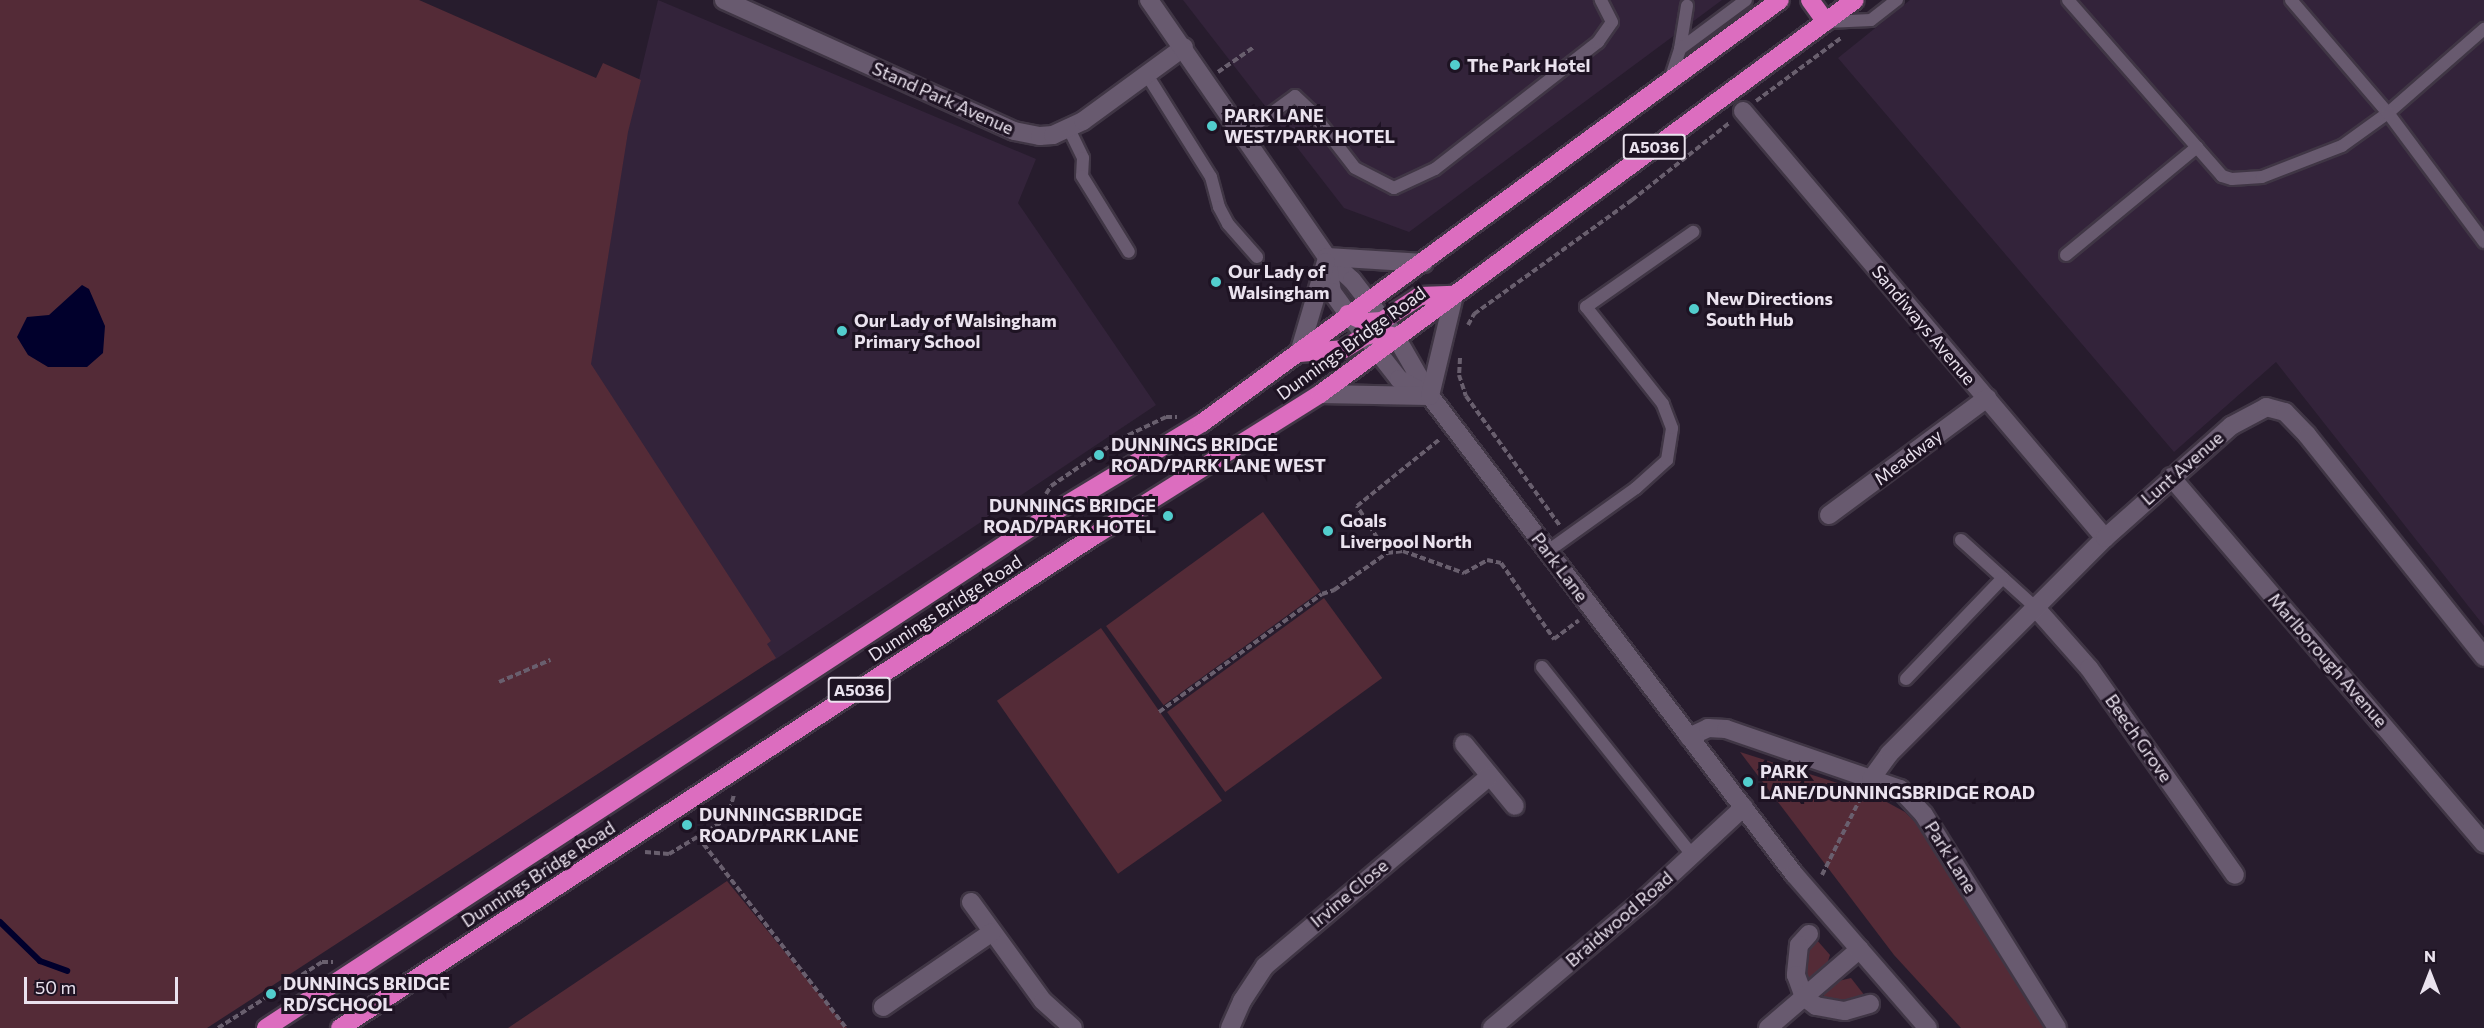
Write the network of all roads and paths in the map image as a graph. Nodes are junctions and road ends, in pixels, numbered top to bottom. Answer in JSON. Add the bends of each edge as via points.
{"nodes":[{"id":1,"x":724,"y":0,"type":"edge"},
{"id":2,"x":1149,"y":0,"type":"edge"},
{"id":3,"x":1601,"y":0,"type":"edge"},
{"id":4,"x":1746,"y":0,"type":"edge"},
{"id":5,"x":1780,"y":0,"type":"edge"},
{"id":6,"x":1810,"y":0,"type":"edge"},
{"id":7,"x":1855,"y":0,"type":"edge"},
{"id":8,"x":1897,"y":0,"type":"edge"},
{"id":9,"x":2068,"y":0,"type":"edge"},
{"id":10,"x":2291,"y":0,"type":"edge"},
{"id":11,"x":1687,"y":6,"type":"dead end"},
{"id":12,"x":1871,"y":20,"type":"junction"},
{"id":13,"x":1826,"y":22,"type":"junction"},
{"id":14,"x":2484,"y":29,"type":"edge"},
{"id":15,"x":1254,"y":46,"type":"dead end"},
{"id":16,"x":1184,"y":47,"type":"junction"},
{"id":17,"x":1680,"y":49,"type":"junction"},
{"id":18,"x":1146,"y":75,"type":"junction"},
{"id":19,"x":1205,"y":81,"type":"junction"},
{"id":20,"x":1670,"y":82,"type":"junction"},
{"id":21,"x":1743,"y":111,"type":"junction"},
{"id":22,"x":2388,"y":113,"type":"junction"},
{"id":23,"x":1069,"y":129,"type":"junction"},
{"id":24,"x":1240,"y":136,"type":"junction"},
{"id":25,"x":2197,"y":147,"type":"junction"},
{"id":26,"x":1693,"y":232,"type":"dead end"},
{"id":27,"x":2484,"y":242,"type":"edge"},
{"id":28,"x":1129,"y":252,"type":"dead end"},
{"id":29,"x":2066,"y":255,"type":"dead end"},
{"id":30,"x":1257,"y":257,"type":"dead end"},
{"id":31,"x":1327,"y":257,"type":"junction"},
{"id":32,"x":1424,"y":263,"type":"junction"},
{"id":33,"x":1454,"y":295,"type":"junction"},
{"id":34,"x":1367,"y":301,"type":"junction"},
{"id":35,"x":1348,"y":314,"type":"junction"},
{"id":36,"x":1382,"y":321,"type":"junction"},
{"id":37,"x":1465,"y":330,"type":"dead end"},
{"id":38,"x":1396,"y":337,"type":"junction"},
{"id":39,"x":1371,"y":343,"type":"junction"},
{"id":40,"x":1462,"y":347,"type":"dead end"},
{"id":41,"x":1299,"y":353,"type":"junction"},
{"id":42,"x":1320,"y":394,"type":"junction"},
{"id":43,"x":1430,"y":396,"type":"junction"},
{"id":44,"x":1987,"y":398,"type":"junction"},
{"id":45,"x":1454,"y":428,"type":"junction"},
{"id":46,"x":2171,"y":477,"type":"junction"},
{"id":47,"x":1829,"y":515,"type":"dead end"},
{"id":48,"x":1567,"y":537,"type":"junction"},
{"id":49,"x":2105,"y":538,"type":"junction"},
{"id":50,"x":1961,"y":540,"type":"dead end"},
{"id":51,"x":1548,"y":551,"type":"junction"},
{"id":52,"x":1387,"y":553,"type":"junction"},
{"id":53,"x":2003,"y":578,"type":"junction"},
{"id":54,"x":2035,"y":607,"type":"junction"},
{"id":55,"x":1593,"y":610,"type":"junction"},
{"id":56,"x":2484,"y":657,"type":"edge"},
{"id":57,"x":550,"y":660,"type":"dead end"},
{"id":58,"x":1542,"y":667,"type":"dead end"},
{"id":59,"x":1906,"y":679,"type":"dead end"},
{"id":60,"x":499,"y":682,"type":"dead end"},
{"id":61,"x":1159,"y":712,"type":"dead end"},
{"id":62,"x":1689,"y":737,"type":"junction"},
{"id":63,"x":1464,"y":744,"type":"dead end"},
{"id":64,"x":1490,"y":776,"type":"junction"},
{"id":65,"x":1871,"y":779,"type":"junction"},
{"id":66,"x":1515,"y":806,"type":"dead end"},
{"id":67,"x":1744,"y":807,"type":"junction"},
{"id":68,"x":698,"y":837,"type":"dead end"},
{"id":69,"x":2484,"y":843,"type":"edge"},
{"id":70,"x":1692,"y":855,"type":"junction"},
{"id":71,"x":1822,"y":875,"type":"dead end"},
{"id":72,"x":2235,"y":875,"type":"dead end"},
{"id":73,"x":971,"y":902,"type":"dead end"},
{"id":74,"x":992,"y":932,"type":"junction"},
{"id":75,"x":1809,"y":934,"type":"dead end"},
{"id":76,"x":1860,"y":949,"type":"junction"},
{"id":77,"x":1804,"y":997,"type":"junction"},
{"id":78,"x":1870,"y":1005,"type":"dead end"},
{"id":79,"x":883,"y":1007,"type":"dead end"},
{"id":80,"x":266,"y":1028,"type":"edge"},
{"id":81,"x":340,"y":1028,"type":"edge"},
{"id":82,"x":846,"y":1028,"type":"edge"},
{"id":83,"x":1073,"y":1028,"type":"edge"},
{"id":84,"x":1230,"y":1028,"type":"edge"},
{"id":85,"x":1492,"y":1028,"type":"edge"},
{"id":86,"x":1767,"y":1028,"type":"edge"},
{"id":87,"x":1928,"y":1028,"type":"edge"},
{"id":88,"x":2057,"y":1028,"type":"edge"}],
"edges":[{"from":1,"to":23,"type":"street","name":"Stand Park Avenue","via":[[1014,131],[1040,136]]},
{"from":2,"to":16,"type":"street","name":"Park Lane"},
{"from":3,"to":24,"type":"lane","via":[[1612,21],[1598,42],[1435,169],[1394,188],[1355,168],[1295,96]]},
{"from":4,"to":17,"type":"lane"},
{"from":5,"to":20,"type":"highway","name":"Dunnings Bridge Road","number":"A5036"},
{"from":6,"to":13,"type":"highway"},
{"from":7,"to":13,"type":"highway","name":"Dunnings Bridge Road","number":"A5036"},
{"from":8,"to":12,"type":"lane"},
{"from":9,"to":25,"type":"lane"},
{"from":10,"to":22,"type":"lane"},
{"from":11,"to":17,"type":"lane"},
{"from":12,"to":13,"type":"lane"},
{"from":12,"to":21,"type":"path","via":[[1830,45]]},
{"from":13,"to":33,"type":"highway","name":"Dunnings Bridge Road","number":"A5036"},
{"from":14,"to":22,"type":"lane"},
{"from":15,"to":19,"type":"path"},
{"from":16,"to":18,"type":"street","name":"Stand Park Avenue"},
{"from":16,"to":19,"type":"street","name":"Park Lane"},
{"from":17,"to":20,"type":"lane"},
{"from":18,"to":23,"type":"street","name":"Stand Park Avenue"},
{"from":18,"to":30,"type":"lane","via":[[1211,177],[1228,224]]},
{"from":19,"to":24,"type":"street","name":"Park Lane"},
{"from":20,"to":32,"type":"highway","name":"Dunnings Bridge Road","number":"A5036"},
{"from":21,"to":37,"type":"path","via":[[1632,200],[1474,314]]},
{"from":21,"to":44,"type":"street","name":"Sandiways Avenue"},
{"from":22,"to":25,"type":"lane","via":[[2342,146],[2262,177],[2222,176]]},
{"from":22,"to":27,"type":"lane"},
{"from":23,"to":28,"type":"lane","via":[[1083,158],[1082,176]]},
{"from":24,"to":31,"type":"street","name":"Park Lane"},
{"from":25,"to":29,"type":"lane"},
{"from":26,"to":48,"type":"lane","via":[[1586,307],[1664,404],[1672,428],[1666,460],[1636,488]]},
{"from":31,"to":32,"type":"street"},
{"from":31,"to":34,"type":"street","name":"Park Lane"},
{"from":31,"to":35,"type":"street","name":"Park Lane","via":[[1332,292]]},
{"from":31,"to":41,"type":"street"},
{"from":32,"to":34,"type":"highway","name":"Dunnings Bridge Road","number":"A5036"},
{"from":33,"to":36,"type":"highway","via":[[1420,296]]},
{"from":33,"to":38,"type":"highway","name":"Dunnings Bridge Road","number":"A5036"},
{"from":33,"to":43,"type":"street"},
{"from":34,"to":35,"type":"highway","name":"Dunnings Bridge Road","number":"A5036"},
{"from":34,"to":36,"type":"street","name":"Park Lane"},
{"from":35,"to":36,"type":"highway","via":[[1366,322]]},
{"from":35,"to":39,"type":"street","name":"Park Lane"},
{"from":35,"to":41,"type":"highway","name":"Dunnings Bridge Road","number":"A5036"},
{"from":36,"to":38,"type":"street","name":"Park Lane"},
{"from":38,"to":39,"type":"highway","name":"Dunnings Bridge Road","number":"A5036"},
{"from":38,"to":43,"type":"street","name":"Park Lane"},
{"from":39,"to":41,"type":"highway"},
{"from":39,"to":42,"type":"highway","name":"Dunnings Bridge Road","number":"A5036"},
{"from":39,"to":43,"type":"street","name":"Park Lane","via":[[1399,379]]},
{"from":40,"to":48,"type":"path","via":[[1459,375],[1466,396]]},
{"from":41,"to":80,"type":"highway","name":"Dunnings Bridge Road","number":"A5036","via":[[1202,423],[1056,511]]},
{"from":42,"to":43,"type":"street"},
{"from":42,"to":81,"type":"highway","name":"Dunnings Bridge Road","number":"A5036","via":[[1097,534]]},
{"from":43,"to":45,"type":"street","name":"Park Lane"},
{"from":44,"to":47,"type":"street","name":"Meadway"},
{"from":44,"to":49,"type":"street","name":"Sandiways Avenue"},
{"from":45,"to":51,"type":"street","name":"Park Lane"},
{"from":45,"to":52,"type":"path","via":[[1357,506]]},
{"from":46,"to":49,"type":"street","name":"Lunt Avenue"},
{"from":46,"to":56,"type":"street","name":"Lunt Avenue","via":[[2249,413],[2266,407],[2285,412]]},
{"from":46,"to":69,"type":"street","name":"Marlborough Avenue"},
{"from":48,"to":51,"type":"lane"},
{"from":49,"to":54,"type":"street","name":"Lunt Avenue"},
{"from":50,"to":53,"type":"lane"},
{"from":51,"to":55,"type":"street","name":"Park Lane"},
{"from":52,"to":55,"type":"path","via":[[1403,551],[1464,573],[1487,560],[1501,563],[1554,639]]},
{"from":52,"to":61,"type":"path","via":[[1334,590],[1322,594]]},
{"from":53,"to":54,"type":"lane"},
{"from":53,"to":59,"type":"lane"},
{"from":54,"to":65,"type":"street","name":"Lunt Avenue","via":[[1889,754]]},
{"from":54,"to":72,"type":"street","name":"Beech Grove","via":[[2090,668]]},
{"from":55,"to":62,"type":"street","name":"Park Lane"},
{"from":57,"to":60,"type":"path"},
{"from":58,"to":70,"type":"lane"},
{"from":62,"to":65,"type":"street","name":"Park Lane","via":[[1708,728],[1726,729]]},
{"from":62,"to":67,"type":"street","name":"Park Lane"},
{"from":63,"to":64,"type":"street"},
{"from":64,"to":66,"type":"street"},
{"from":64,"to":84,"type":"street","name":"Irvine Close","via":[[1265,966]]},
{"from":65,"to":71,"type":"path"},
{"from":65,"to":88,"type":"street","name":"Park Lane","via":[[1900,789],[1924,815]]},
{"from":67,"to":70,"type":"street","name":"Braidwood Road"},
{"from":67,"to":76,"type":"street","name":"Park Lane","via":[[1794,874]]},
{"from":68,"to":82,"type":"path"},
{"from":70,"to":85,"type":"street","name":"Braidwood Road"},
{"from":73,"to":74,"type":"street"},
{"from":74,"to":79,"type":"street"},
{"from":74,"to":83,"type":"street","via":[[1043,1001]]},
{"from":75,"to":77,"type":"street","via":[[1799,945],[1796,975]]},
{"from":76,"to":77,"type":"street"},
{"from":76,"to":87,"type":"street","name":"Park Lane"},
{"from":77,"to":78,"type":"street","via":[[1816,1006],[1845,1011]]},
{"from":77,"to":86,"type":"street"}]}
